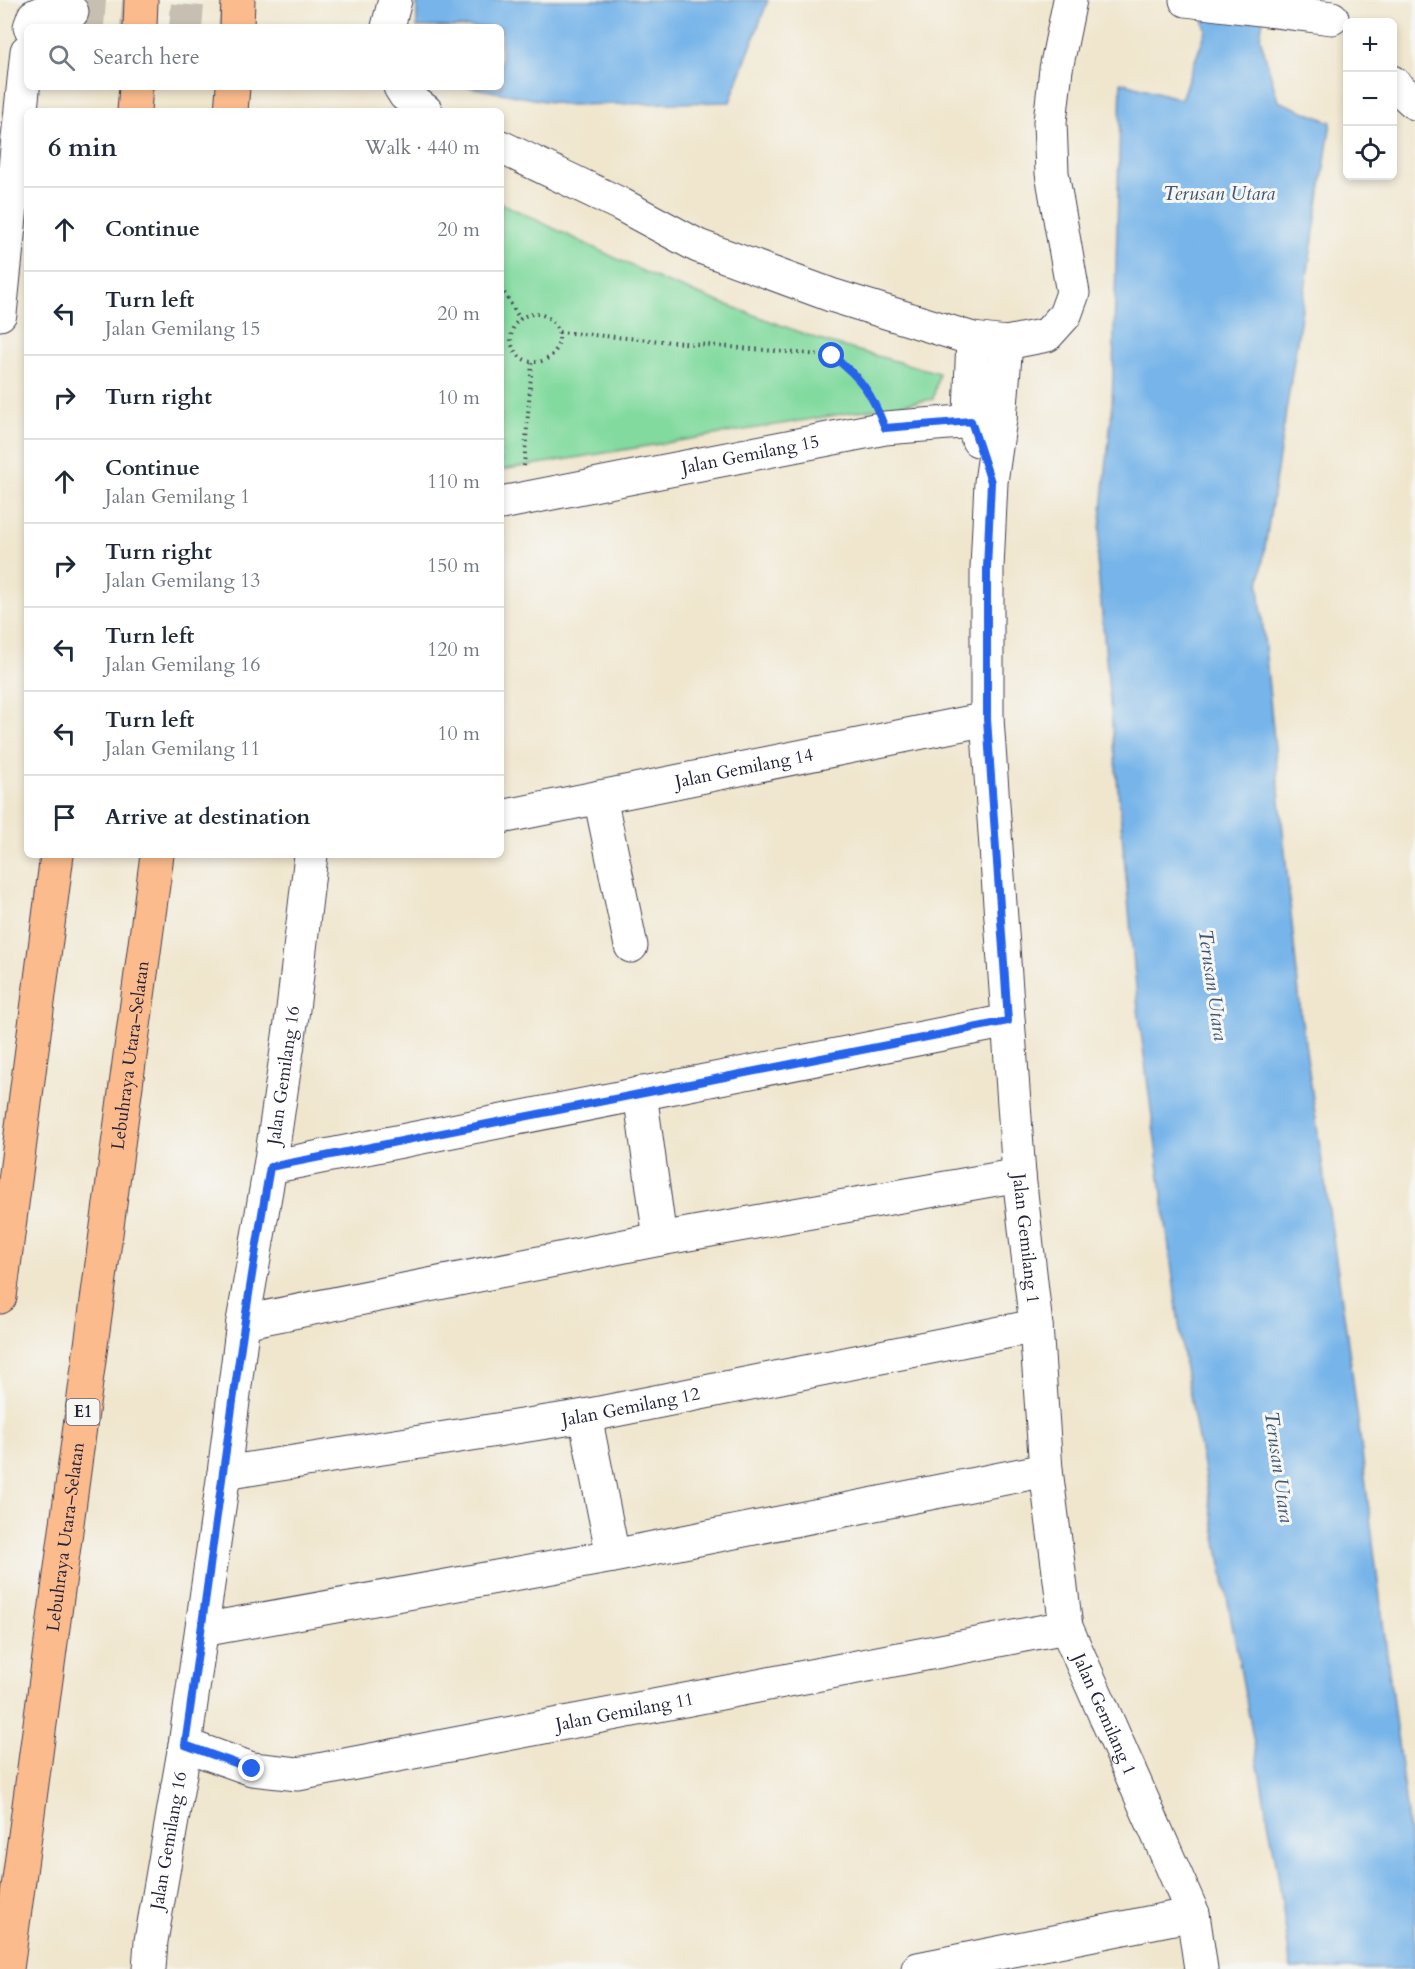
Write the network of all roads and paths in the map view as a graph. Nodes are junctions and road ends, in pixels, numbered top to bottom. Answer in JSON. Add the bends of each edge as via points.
{"nodes":[{"id":1,"x":141,"y":0,"type":"edge"},
{"id":2,"x":238,"y":0,"type":"edge"},
{"id":3,"x":395,"y":0,"type":"edge"},
{"id":4,"x":1070,"y":0,"type":"edge"},
{"id":5,"x":1186,"y":0,"type":"edge"},
{"id":6,"x":1339,"y":19,"type":"edge"},
{"id":7,"x":141,"y":24,"type":"edge"},
{"id":8,"x":237,"y":24,"type":"edge"},
{"id":9,"x":389,"y":24,"type":"edge"},
{"id":10,"x":24,"y":72,"type":"edge"},
{"id":11,"x":1397,"y":87,"type":"edge"},
{"id":12,"x":136,"y":90,"type":"edge"},
{"id":13,"x":233,"y":90,"type":"edge"},
{"id":14,"x":402,"y":90,"type":"edge"},
{"id":15,"x":1415,"y":103,"type":"edge"},
{"id":16,"x":134,"y":108,"type":"edge"},
{"id":17,"x":231,"y":108,"type":"edge"},
{"id":18,"x":422,"y":108,"type":"edge"},
{"id":19,"x":504,"y":148,"type":"edge"},
{"id":20,"x":6,"y":200,"type":"edge"},
{"id":21,"x":504,"y":293,"type":"edge"},
{"id":22,"x":0,"y":314,"type":"edge"},
{"id":23,"x":520,"y":319,"type":"junction"},
{"id":24,"x":559,"y":332,"type":"junction"},
{"id":25,"x":973,"y":339,"type":"junction"},
{"id":26,"x":1006,"y":343,"type":"junction"},
{"id":27,"x":532,"y":362,"type":"junction"},
{"id":28,"x":986,"y":420,"type":"junction"},
{"id":29,"x":885,"y":428,"type":"junction"},
{"id":30,"x":512,"y":500,"type":"edge"},
{"id":31,"x":987,"y":719,"type":"junction"},
{"id":32,"x":600,"y":797,"type":"junction"},
{"id":33,"x":504,"y":817,"type":"edge"},
{"id":34,"x":57,"y":858,"type":"edge"},
{"id":35,"x":157,"y":858,"type":"edge"},
{"id":36,"x":312,"y":858,"type":"edge"},
{"id":37,"x":631,"y":946,"type":"dead end"},
{"id":38,"x":1008,"y":1021,"type":"junction"},
{"id":39,"x":640,"y":1093,"type":"junction"},
{"id":40,"x":270,"y":1167,"type":"junction"},
{"id":41,"x":1019,"y":1175,"type":"junction"},
{"id":42,"x":660,"y":1239,"type":"junction"},
{"id":43,"x":0,"y":1297,"type":"edge"},
{"id":44,"x":243,"y":1322,"type":"junction"},
{"id":45,"x":1036,"y":1326,"type":"junction"},
{"id":46,"x":585,"y":1416,"type":"junction"},
{"id":47,"x":1046,"y":1470,"type":"junction"},
{"id":48,"x":224,"y":1473,"type":"junction"},
{"id":49,"x":613,"y":1556,"type":"junction"},
{"id":50,"x":1066,"y":1626,"type":"junction"},
{"id":51,"x":202,"y":1630,"type":"junction"},
{"id":52,"x":185,"y":1745,"type":"junction"},
{"id":53,"x":1193,"y":1914,"type":"junction"},
{"id":54,"x":7,"y":1969,"type":"edge"},
{"id":55,"x":149,"y":1969,"type":"edge"},
{"id":56,"x":918,"y":1969,"type":"edge"},
{"id":57,"x":1201,"y":1969,"type":"edge"}],
"edges":[{"from":1,"to":7,"type":"highway"},
{"from":2,"to":8,"type":"highway"},
{"from":3,"to":9,"type":"street"},
{"from":4,"to":26,"type":"street","via":[[1050,122],[1052,173],[1073,293],[1065,315],[1047,335]]},
{"from":5,"to":6,"type":"street"},
{"from":10,"to":20,"type":"street"},
{"from":11,"to":15,"type":"street"},
{"from":12,"to":16,"type":"highway"},
{"from":13,"to":17,"type":"highway"},
{"from":14,"to":18,"type":"street"},
{"from":19,"to":25,"type":"street","via":[[698,246],[742,264]]},
{"from":20,"to":22,"type":"street"},
{"from":21,"to":23,"type":"path"},
{"from":23,"to":24,"type":"path","via":[[529,315],[548,317]]},
{"from":23,"to":27,"type":"path","via":[[514,326],[512,345],[523,360]]},
{"from":24,"to":27,"type":"path","via":[[560,341],[550,358]]},
{"from":24,"to":29,"type":"path","via":[[832,356],[857,374],[874,400]]},
{"from":25,"to":26,"type":"street"},
{"from":25,"to":28,"type":"street"},
{"from":26,"to":28,"type":"street"},
{"from":27,"to":30,"type":"path"},
{"from":28,"to":29,"type":"street","name":"Jalan Gemilang 15"},
{"from":28,"to":31,"type":"street","name":"Jalan Gemilang 1","via":[[991,482]]},
{"from":29,"to":30,"type":"street","name":"Jalan Gemilang 15"},
{"from":31,"to":32,"type":"street","name":"Jalan Gemilang 14"},
{"from":31,"to":38,"type":"street","name":"Jalan Gemilang 1"},
{"from":32,"to":33,"type":"street","name":"Jalan Gemilang 14"},
{"from":32,"to":37,"type":"street"},
{"from":34,"to":43,"type":"highway"},
{"from":35,"to":54,"type":"highway","name":"Lebuhraya Utara–Selatan","number":"E1"},
{"from":36,"to":40,"type":"street","name":"Jalan Gemilang 16"},
{"from":38,"to":39,"type":"street"},
{"from":38,"to":41,"type":"street","name":"Jalan Gemilang 1"},
{"from":39,"to":40,"type":"street"},
{"from":39,"to":42,"type":"street"},
{"from":40,"to":44,"type":"street","name":"Jalan Gemilang 16"},
{"from":41,"to":42,"type":"street"},
{"from":41,"to":45,"type":"street","name":"Jalan Gemilang 1"},
{"from":42,"to":44,"type":"street"},
{"from":44,"to":48,"type":"street","name":"Jalan Gemilang 16"},
{"from":45,"to":46,"type":"street","name":"Jalan Gemilang 12"},
{"from":45,"to":47,"type":"street","name":"Jalan Gemilang 1"},
{"from":46,"to":48,"type":"street","name":"Jalan Gemilang 12"},
{"from":46,"to":49,"type":"street"},
{"from":47,"to":49,"type":"street"},
{"from":47,"to":50,"type":"street","name":"Jalan Gemilang 1"},
{"from":48,"to":51,"type":"street","name":"Jalan Gemilang 16"},
{"from":49,"to":51,"type":"street"},
{"from":50,"to":52,"type":"street","name":"Jalan Gemilang 11","via":[[298,1774],[252,1769]]},
{"from":50,"to":53,"type":"street","name":"Jalan Gemilang 1"},
{"from":51,"to":52,"type":"street","name":"Jalan Gemilang 16"},
{"from":52,"to":55,"type":"street","name":"Jalan Gemilang 16"},
{"from":53,"to":56,"type":"street"},
{"from":53,"to":57,"type":"street","name":"Jalan Gemilang 1"}]}
